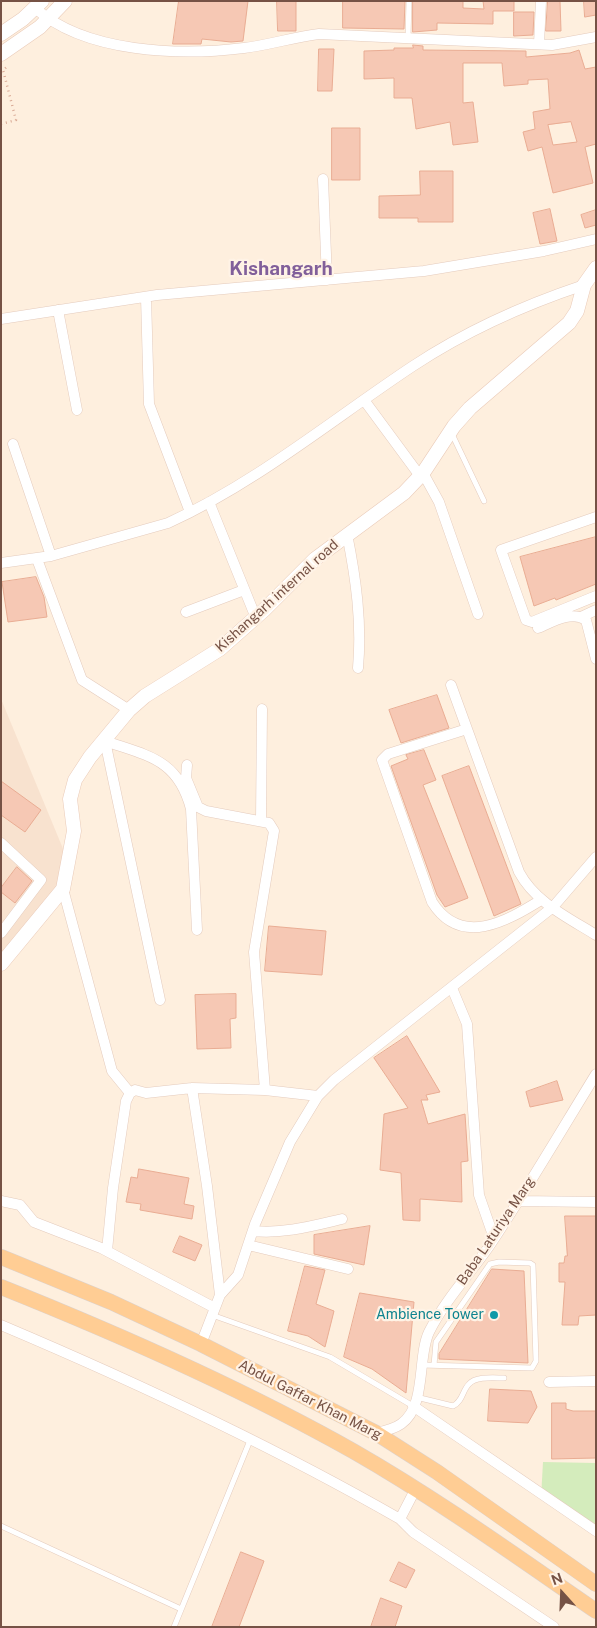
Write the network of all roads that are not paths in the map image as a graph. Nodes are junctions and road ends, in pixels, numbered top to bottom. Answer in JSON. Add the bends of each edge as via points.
{"nodes":[{"id":1,"x":66,"y":1,"type":"edge"},
{"id":2,"x":410,"y":1,"type":"edge"},
{"id":3,"x":541,"y":1,"type":"edge"},
{"id":4,"x":38,"y":5,"type":"edge"},
{"id":5,"x":48,"y":19,"type":"junction"},
{"id":6,"x":1,"y":34,"type":"edge"},
{"id":7,"x":408,"y":37,"type":"junction"},
{"id":8,"x":596,"y":37,"type":"edge"},
{"id":9,"x":539,"y":44,"type":"junction"},
{"id":10,"x":6,"y":59,"type":"edge"},
{"id":11,"x":322,"y":179,"type":"dead end"},
{"id":12,"x":596,"y":239,"type":"edge"},
{"id":13,"x":596,"y":268,"type":"edge"},
{"id":14,"x":327,"y":280,"type":"junction"},
{"id":15,"x":584,"y":285,"type":"junction"},
{"id":16,"x":146,"y":297,"type":"junction"},
{"id":17,"x":58,"y":310,"type":"junction"},
{"id":18,"x":1,"y":318,"type":"edge"},
{"id":19,"x":364,"y":400,"type":"junction"},
{"id":20,"x":77,"y":410,"type":"dead end"},
{"id":21,"x":450,"y":431,"type":"junction"},
{"id":22,"x":13,"y":444,"type":"dead end"},
{"id":23,"x":422,"y":475,"type":"junction"},
{"id":24,"x":484,"y":501,"type":"dead end"},
{"id":25,"x":209,"y":502,"type":"junction"},
{"id":26,"x":190,"y":512,"type":"junction"},
{"id":27,"x":596,"y":517,"type":"edge"},
{"id":28,"x":347,"y":534,"type":"junction"},
{"id":29,"x":51,"y":556,"type":"junction"},
{"id":30,"x":37,"y":559,"type":"junction"},
{"id":31,"x":1,"y":563,"type":"edge"},
{"id":32,"x":244,"y":590,"type":"junction"},
{"id":33,"x":596,"y":596,"type":"edge"},
{"id":34,"x":596,"y":610,"type":"edge"},
{"id":35,"x":186,"y":612,"type":"dead end"},
{"id":36,"x":478,"y":614,"type":"dead end"},
{"id":37,"x":581,"y":617,"type":"junction"},
{"id":38,"x":256,"y":618,"type":"junction"},
{"id":39,"x":538,"y":628,"type":"dead end"},
{"id":40,"x":596,"y":659,"type":"edge"},
{"id":41,"x":358,"y":668,"type":"dead end"},
{"id":42,"x":451,"y":686,"type":"dead end"},
{"id":43,"x":262,"y":709,"type":"dead end"},
{"id":44,"x":129,"y":710,"type":"junction"},
{"id":45,"x":467,"y":729,"type":"junction"},
{"id":46,"x":105,"y":741,"type":"junction"},
{"id":47,"x":188,"y":765,"type":"dead end"},
{"id":48,"x":261,"y":821,"type":"junction"},
{"id":49,"x":1,"y":844,"type":"edge"},
{"id":50,"x":596,"y":857,"type":"edge"},
{"id":51,"x":64,"y":889,"type":"junction"},
{"id":52,"x":541,"y":900,"type":"junction"},
{"id":53,"x":553,"y":907,"type":"junction"},
{"id":54,"x":197,"y":930,"type":"dead end"},
{"id":55,"x":1,"y":933,"type":"edge"},
{"id":56,"x":596,"y":935,"type":"edge"},
{"id":57,"x":1,"y":964,"type":"edge"},
{"id":58,"x":452,"y":988,"type":"junction"},
{"id":59,"x":160,"y":1000,"type":"dead end"},
{"id":60,"x":596,"y":1074,"type":"edge"},
{"id":61,"x":192,"y":1088,"type":"junction"},
{"id":62,"x":265,"y":1090,"type":"junction"},
{"id":63,"x":130,"y":1093,"type":"junction"},
{"id":64,"x":318,"y":1096,"type":"junction"},
{"id":65,"x":1,"y":1201,"type":"edge"},
{"id":66,"x":519,"y":1201,"type":"junction"},
{"id":67,"x":596,"y":1202,"type":"edge"},
{"id":68,"x":342,"y":1219,"type":"dead end"},
{"id":69,"x":253,"y":1231,"type":"junction"},
{"id":70,"x":494,"y":1238,"type":"junction"},
{"id":71,"x":248,"y":1245,"type":"junction"},
{"id":72,"x":107,"y":1251,"type":"junction"},
{"id":73,"x":1,"y":1257,"type":"edge"},
{"id":74,"x":479,"y":1259,"type":"junction"},
{"id":75,"x":490,"y":1264,"type":"junction"},
{"id":76,"x":348,"y":1269,"type":"dead end"},
{"id":77,"x":1,"y":1288,"type":"edge"},
{"id":78,"x":220,"y":1295,"type":"junction"},
{"id":79,"x":214,"y":1312,"type":"junction"},
{"id":80,"x":1,"y":1325,"type":"edge"},
{"id":81,"x":201,"y":1344,"type":"junction"},
{"id":82,"x":422,"y":1365,"type":"junction"},
{"id":83,"x":434,"y":1365,"type":"junction"},
{"id":84,"x":504,"y":1378,"type":"dead end"},
{"id":85,"x":549,"y":1382,"type":"dead end"},
{"id":86,"x":596,"y":1382,"type":"edge"},
{"id":87,"x":414,"y":1401,"type":"junction"},
{"id":88,"x":376,"y":1433,"type":"junction"},
{"id":89,"x":251,"y":1438,"type":"junction"},
{"id":90,"x":415,"y":1490,"type":"junction"},
{"id":91,"x":400,"y":1519,"type":"junction"},
{"id":92,"x":1,"y":1526,"type":"edge"},
{"id":93,"x":596,"y":1531,"type":"edge"},
{"id":94,"x":596,"y":1584,"type":"edge"},
{"id":95,"x":181,"y":1609,"type":"junction"},
{"id":96,"x":596,"y":1611,"type":"edge"},
{"id":97,"x":174,"y":1627,"type":"edge"},
{"id":98,"x":554,"y":1627,"type":"edge"}],
"edges":[{"from":1,"to":5,"type":"street"},
{"from":2,"to":7,"type":"lane"},
{"from":3,"to":9,"type":"street"},
{"from":4,"to":5,"type":"street"},
{"from":4,"to":6,"type":"street"},
{"from":5,"to":7,"type":"street","via":[[62,28],[94,39],[168,50],[217,51],[319,34]]},
{"from":5,"to":10,"type":"street"},
{"from":7,"to":9,"type":"street"},
{"from":8,"to":9,"type":"street","via":[[563,44]]},
{"from":11,"to":14,"type":"street"},
{"from":12,"to":14,"type":"street","via":[[424,271]]},
{"from":13,"to":15,"type":"street"},
{"from":14,"to":16,"type":"street"},
{"from":15,"to":19,"type":"street","via":[[490,322],[414,366]]},
{"from":15,"to":21,"type":"street","name":"Kishangarh internal road","via":[[577,311],[564,329],[488,390]]},
{"from":16,"to":17,"type":"street"},
{"from":16,"to":26,"type":"street","via":[[149,404]]},
{"from":17,"to":18,"type":"street"},
{"from":17,"to":20,"type":"street"},
{"from":19,"to":23,"type":"street"},
{"from":19,"to":25,"type":"street"},
{"from":21,"to":23,"type":"street","name":"Kishangarh internal road"},
{"from":21,"to":24,"type":"lane"},
{"from":22,"to":29,"type":"street"},
{"from":23,"to":28,"type":"street","name":"Kishangarh internal road","via":[[404,494]]},
{"from":23,"to":36,"type":"street","via":[[439,502]]},
{"from":25,"to":26,"type":"street"},
{"from":25,"to":32,"type":"street"},
{"from":26,"to":29,"type":"street","via":[[168,523]]},
{"from":27,"to":33,"type":"street","via":[[501,550],[526,620],[532,622]]},
{"from":28,"to":38,"type":"street","name":"Kishangarh internal road","via":[[315,559]]},
{"from":28,"to":41,"type":"street","via":[[360,629]]},
{"from":29,"to":30,"type":"street"},
{"from":30,"to":31,"type":"street"},
{"from":30,"to":44,"type":"street","via":[[82,680]]},
{"from":32,"to":35,"type":"street"},
{"from":32,"to":38,"type":"street"},
{"from":34,"to":37,"type":"street"},
{"from":37,"to":39,"type":"street","via":[[568,616]]},
{"from":37,"to":40,"type":"street","via":[[586,620]]},
{"from":38,"to":44,"type":"street","name":"Kishangarh internal road","via":[[220,648],[145,696]]},
{"from":42,"to":45,"type":"street"},
{"from":43,"to":48,"type":"street"},
{"from":44,"to":46,"type":"street","name":"Kishangarh internal road"},
{"from":45,"to":52,"type":"street","via":[[519,872],[526,885]]},
{"from":45,"to":52,"type":"street","via":[[388,754],[382,760],[432,902],[438,911],[456,923],[482,927],[506,920]]},
{"from":46,"to":51,"type":"street","name":"Kishangarh internal road","via":[[75,780],[70,798],[74,831]]},
{"from":46,"to":54,"type":"street","via":[[158,760],[168,767],[187,795],[191,809]]},
{"from":46,"to":59,"type":"street"},
{"from":47,"to":48,"type":"street","via":[[186,778],[198,807]]},
{"from":48,"to":62,"type":"street","via":[[269,823],[274,831],[254,952]]},
{"from":49,"to":55,"type":"street","via":[[41,880]]},
{"from":50,"to":53,"type":"street"},
{"from":51,"to":57,"type":"street"},
{"from":51,"to":63,"type":"street","via":[[112,1072]]},
{"from":52,"to":53,"type":"street"},
{"from":53,"to":56,"type":"street"},
{"from":53,"to":58,"type":"street"},
{"from":58,"to":64,"type":"street"},
{"from":58,"to":70,"type":"street","via":[[467,1024],[479,1195]]},
{"from":60,"to":66,"type":"street","name":"Baba Laturiya Marg"},
{"from":61,"to":62,"type":"street"},
{"from":61,"to":63,"type":"street","via":[[146,1093],[135,1090]]},
{"from":61,"to":78,"type":"street"},
{"from":62,"to":64,"type":"street"},
{"from":63,"to":72,"type":"street","via":[[114,1178]]},
{"from":64,"to":69,"type":"street","via":[[290,1142]]},
{"from":65,"to":72,"type":"street","via":[[20,1205],[34,1222]]},
{"from":66,"to":67,"type":"street"},
{"from":66,"to":70,"type":"street","name":"Baba Laturiya Marg"},
{"from":68,"to":69,"type":"street","via":[[288,1232]]},
{"from":69,"to":71,"type":"street"},
{"from":70,"to":74,"type":"street","name":"Baba Laturiya Marg"},
{"from":71,"to":76,"type":"street"},
{"from":71,"to":78,"type":"street","via":[[238,1275]]},
{"from":72,"to":79,"type":"street"},
{"from":73,"to":81,"type":"main road","name":"Abdul Gaffar Khan Marg","via":[[111,1302]]},
{"from":74,"to":75,"type":"lane"},
{"from":74,"to":82,"type":"street","name":"Baba Laturiya Marg","via":[[443,1307],[429,1333]]},
{"from":75,"to":83,"type":"lane","via":[[436,1342]]},
{"from":75,"to":83,"type":"lane","via":[[533,1265],[535,1365],[510,1369]]},
{"from":77,"to":90,"type":"main road","name":"Abdul Gaffar Khan Marg","via":[[189,1368],[352,1451]]},
{"from":78,"to":79,"type":"street"},
{"from":79,"to":81,"type":"street"},
{"from":79,"to":87,"type":"lane","via":[[330,1357]]},
{"from":80,"to":89,"type":"street"},
{"from":81,"to":88,"type":"main road","name":"Abdul Gaffar Khan Marg"},
{"from":82,"to":83,"type":"lane"},
{"from":82,"to":87,"type":"street","name":"Baba Laturiya Marg"},
{"from":84,"to":87,"type":"lane","via":[[471,1382],[458,1404],[453,1406]]},
{"from":85,"to":86,"type":"street"},
{"from":87,"to":88,"type":"street","name":"Baba Laturiya Marg","via":[[401,1424]]},
{"from":87,"to":93,"type":"street"},
{"from":88,"to":94,"type":"main road","name":"Abdul Gaffar Khan Marg"},
{"from":89,"to":91,"type":"street"},
{"from":89,"to":95,"type":"lane"},
{"from":90,"to":91,"type":"street"},
{"from":90,"to":96,"type":"main road","name":"Abdul Gaffar Khan Marg"},
{"from":91,"to":98,"type":"street","via":[[414,1532]]},
{"from":92,"to":95,"type":"lane"},
{"from":95,"to":97,"type":"lane"}]}
